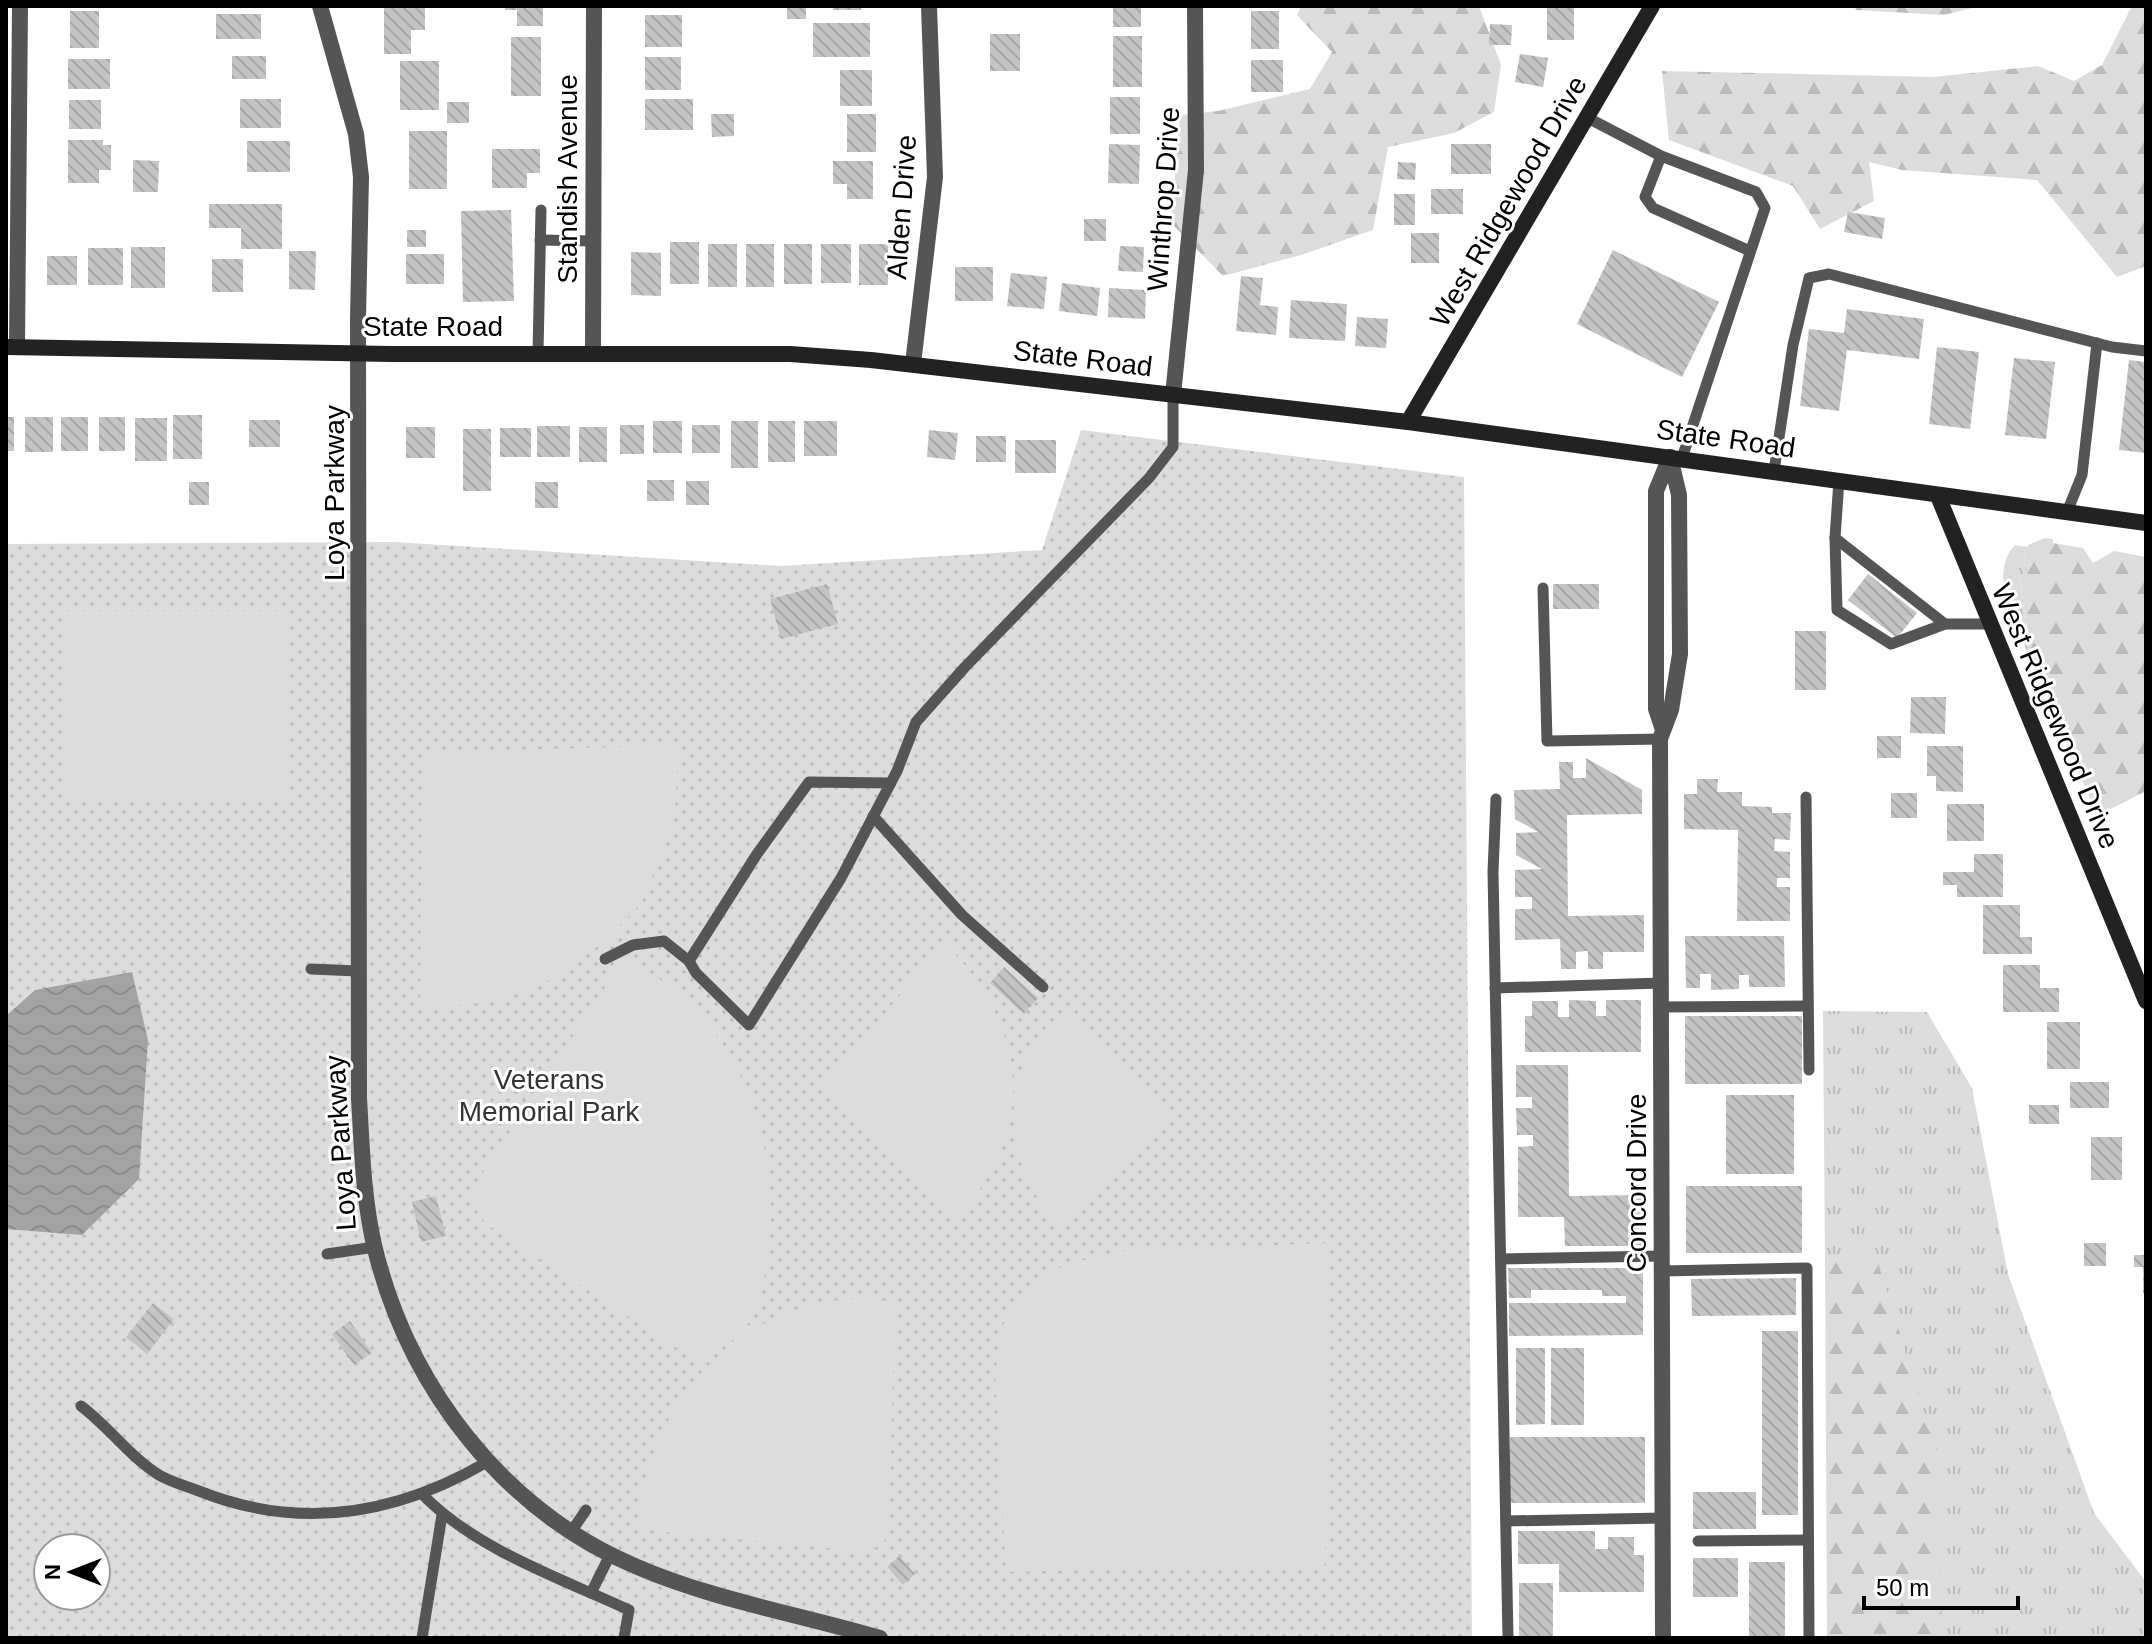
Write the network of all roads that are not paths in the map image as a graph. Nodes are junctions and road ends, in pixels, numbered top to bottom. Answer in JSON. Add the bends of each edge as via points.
{"nodes":[{"id":1,"x":20,"y":6,"type":"edge"},
{"id":2,"x":320,"y":6,"type":"edge"},
{"id":3,"x":594,"y":6,"type":"edge"},
{"id":4,"x":929,"y":6,"type":"edge"},
{"id":5,"x":1195,"y":6,"type":"edge"},
{"id":6,"x":1652,"y":6,"type":"edge"},
{"id":7,"x":1586,"y":117,"type":"junction"},
{"id":8,"x":1661,"y":156,"type":"junction"},
{"id":9,"x":541,"y":210,"type":"dead end"},
{"id":10,"x":540,"y":240,"type":"junction"},
{"id":11,"x":593,"y":241,"type":"junction"},
{"id":12,"x":1750,"y":251,"type":"junction"},
{"id":13,"x":2097,"y":343,"type":"junction"},
{"id":14,"x":12,"y":347,"type":"edge"},
{"id":15,"x":2146,"y":351,"type":"edge"},
{"id":16,"x":359,"y":352,"type":"junction"},
{"id":17,"x":538,"y":353,"type":"junction"},
{"id":18,"x":593,"y":353,"type":"junction"},
{"id":19,"x":913,"y":364,"type":"junction"},
{"id":20,"x":1173,"y":395,"type":"junction"},
{"id":21,"x":1408,"y":422,"type":"junction"},
{"id":22,"x":1676,"y":457,"type":"junction"},
{"id":23,"x":1774,"y":471,"type":"junction"},
{"id":24,"x":1839,"y":480,"type":"junction"},
{"id":25,"x":1938,"y":496,"type":"junction"},
{"id":26,"x":2067,"y":512,"type":"junction"},
{"id":27,"x":2146,"y":523,"type":"edge"},
{"id":28,"x":1835,"y":538,"type":"junction"},
{"id":29,"x":1543,"y":588,"type":"dead end"},
{"id":30,"x":1945,"y":624,"type":"junction"},
{"id":31,"x":1989,"y":624,"type":"junction"},
{"id":32,"x":1661,"y":733,"type":"junction"},
{"id":33,"x":891,"y":783,"type":"junction"},
{"id":34,"x":1806,"y":797,"type":"dead end"},
{"id":35,"x":1496,"y":799,"type":"dead end"},
{"id":36,"x":873,"y":816,"type":"junction"},
{"id":37,"x":605,"y":959,"type":"dead end"},
{"id":38,"x":689,"y":961,"type":"junction"},
{"id":39,"x":311,"y":969,"type":"dead end"},
{"id":40,"x":358,"y":971,"type":"junction"},
{"id":41,"x":1662,"y":983,"type":"junction"},
{"id":42,"x":1043,"y":987,"type":"dead end"},
{"id":43,"x":1495,"y":988,"type":"junction"},
{"id":44,"x":2146,"y":1001,"type":"edge"},
{"id":45,"x":1807,"y":1006,"type":"junction"},
{"id":46,"x":1662,"y":1007,"type":"junction"},
{"id":47,"x":1809,"y":1070,"type":"dead end"},
{"id":48,"x":375,"y":1247,"type":"junction"},
{"id":49,"x":327,"y":1254,"type":"dead end"},
{"id":50,"x":1501,"y":1259,"type":"junction"},
{"id":51,"x":1662,"y":1263,"type":"junction"},
{"id":52,"x":81,"y":1406,"type":"dead end"},
{"id":53,"x":487,"y":1462,"type":"junction"},
{"id":54,"x":423,"y":1495,"type":"junction"},
{"id":55,"x":586,"y":1510,"type":"dead end"},
{"id":56,"x":442,"y":1515,"type":"junction"},
{"id":57,"x":1663,"y":1518,"type":"junction"},
{"id":58,"x":1506,"y":1521,"type":"junction"},
{"id":59,"x":571,"y":1532,"type":"junction"},
{"id":60,"x":1808,"y":1540,"type":"junction"},
{"id":61,"x":1698,"y":1541,"type":"dead end"},
{"id":62,"x":610,"y":1555,"type":"junction"},
{"id":63,"x":591,"y":1593,"type":"junction"},
{"id":64,"x":422,"y":1638,"type":"edge"},
{"id":65,"x":624,"y":1638,"type":"edge"},
{"id":66,"x":880,"y":1638,"type":"edge"},
{"id":67,"x":1508,"y":1638,"type":"edge"},
{"id":68,"x":1663,"y":1638,"type":"edge"},
{"id":69,"x":1809,"y":1638,"type":"edge"}],
"edges":[{"from":1,"to":14,"type":"street"},
{"from":2,"to":16,"type":"street","name":"Loya Parkway","via":[[356,134],[361,177]]},
{"from":3,"to":11,"type":"street","name":"Standish Avenue"},
{"from":4,"to":19,"type":"street","name":"Alden Drive","via":[[935,177]]},
{"from":5,"to":20,"type":"street","name":"Winthrop Drive","via":[[1196,170]]},
{"from":6,"to":7,"type":"main road","name":"West Ridgewood Drive"},
{"from":7,"to":8,"type":"lane"},
{"from":7,"to":21,"type":"main road","name":"West Ridgewood Drive"},
{"from":8,"to":12,"type":"lane","via":[[1645,197],[1653,208]]},
{"from":8,"to":12,"type":"lane","via":[[1756,192],[1765,208]]},
{"from":9,"to":10,"type":"lane"},
{"from":10,"to":11,"type":"lane"},
{"from":10,"to":17,"type":"lane"},
{"from":11,"to":18,"type":"street","name":"Standish Avenue"},
{"from":12,"to":22,"type":"lane"},
{"from":13,"to":15,"type":"lane"},
{"from":13,"to":23,"type":"lane","via":[[1829,274],[1809,278]]},
{"from":13,"to":26,"type":"lane","via":[[2082,475]]},
{"from":14,"to":16,"type":"main road","name":"State Road"},
{"from":16,"to":17,"type":"main road","name":"State Road"},
{"from":16,"to":40,"type":"street","name":"Loya Parkway"},
{"from":17,"to":18,"type":"main road","name":"State Road"},
{"from":18,"to":19,"type":"main road","name":"State Road","via":[[790,354]]},
{"from":19,"to":20,"type":"main road","name":"State Road"},
{"from":20,"to":21,"type":"main road","name":"State Road"},
{"from":20,"to":33,"type":"lane","via":[[1173,447],[916,722]]},
{"from":21,"to":22,"type":"main road","name":"State Road"},
{"from":22,"to":23,"type":"main road","name":"State Road"},
{"from":22,"to":32,"type":"street","name":"Concord Drive","via":[[1680,654],[1671,710]]},
{"from":22,"to":32,"type":"street","name":"Concord Drive","via":[[1656,491],[1656,709]]},
{"from":23,"to":24,"type":"main road","name":"State Road"},
{"from":24,"to":25,"type":"main road","name":"State Road"},
{"from":24,"to":28,"type":"lane"},
{"from":25,"to":26,"type":"main road","name":"State Road"},
{"from":25,"to":31,"type":"main road","name":"West Ridgewood Drive"},
{"from":26,"to":27,"type":"main road","name":"State Road"},
{"from":28,"to":30,"type":"lane"},
{"from":28,"to":30,"type":"lane","via":[[1837,610],[1891,644]]},
{"from":29,"to":32,"type":"lane","via":[[1547,741]]},
{"from":30,"to":31,"type":"lane"},
{"from":31,"to":44,"type":"main road","name":"West Ridgewood Drive"},
{"from":32,"to":41,"type":"street","name":"Concord Drive"},
{"from":33,"to":36,"type":"lane"},
{"from":33,"to":38,"type":"lane","via":[[809,782]]},
{"from":34,"to":45,"type":"lane"},
{"from":35,"to":43,"type":"lane"},
{"from":36,"to":38,"type":"lane","via":[[841,878],[749,1025]]},
{"from":36,"to":42,"type":"lane","via":[[962,915]]},
{"from":37,"to":38,"type":"lane","via":[[633,945],[664,941]]},
{"from":39,"to":40,"type":"lane"},
{"from":40,"to":48,"type":"street","name":"Loya Parkway","via":[[363,1165]]},
{"from":41,"to":43,"type":"lane"},
{"from":41,"to":46,"type":"street","name":"Concord Drive"},
{"from":43,"to":50,"type":"lane"},
{"from":45,"to":46,"type":"lane"},
{"from":45,"to":47,"type":"lane"},
{"from":46,"to":51,"type":"street","name":"Concord Drive"},
{"from":48,"to":49,"type":"lane"},
{"from":48,"to":53,"type":"street","name":"Loya Parkway","via":[[410,1345],[436,1392]]},
{"from":50,"to":51,"type":"lane"},
{"from":50,"to":58,"type":"lane"},
{"from":51,"to":57,"type":"street","name":"Concord Drive"},
{"from":51,"to":60,"type":"lane","via":[[1807,1268]]},
{"from":52,"to":54,"type":"lane","via":[[159,1475],[232,1504],[286,1513],[337,1512],[376,1509]]},
{"from":53,"to":54,"type":"lane"},
{"from":53,"to":59,"type":"street","name":"Loya Parkway"},
{"from":54,"to":56,"type":"lane"},
{"from":55,"to":59,"type":"lane"},
{"from":56,"to":63,"type":"lane"},
{"from":56,"to":64,"type":"lane"},
{"from":57,"to":58,"type":"lane"},
{"from":57,"to":68,"type":"street","name":"Concord Drive"},
{"from":58,"to":67,"type":"lane"},
{"from":59,"to":62,"type":"street","name":"Loya Parkway"},
{"from":60,"to":61,"type":"lane"},
{"from":60,"to":69,"type":"lane"},
{"from":62,"to":63,"type":"lane"},
{"from":62,"to":66,"type":"street","name":"Loya Parkway","via":[[690,1586]]},
{"from":63,"to":65,"type":"lane","via":[[629,1610]]}]}
